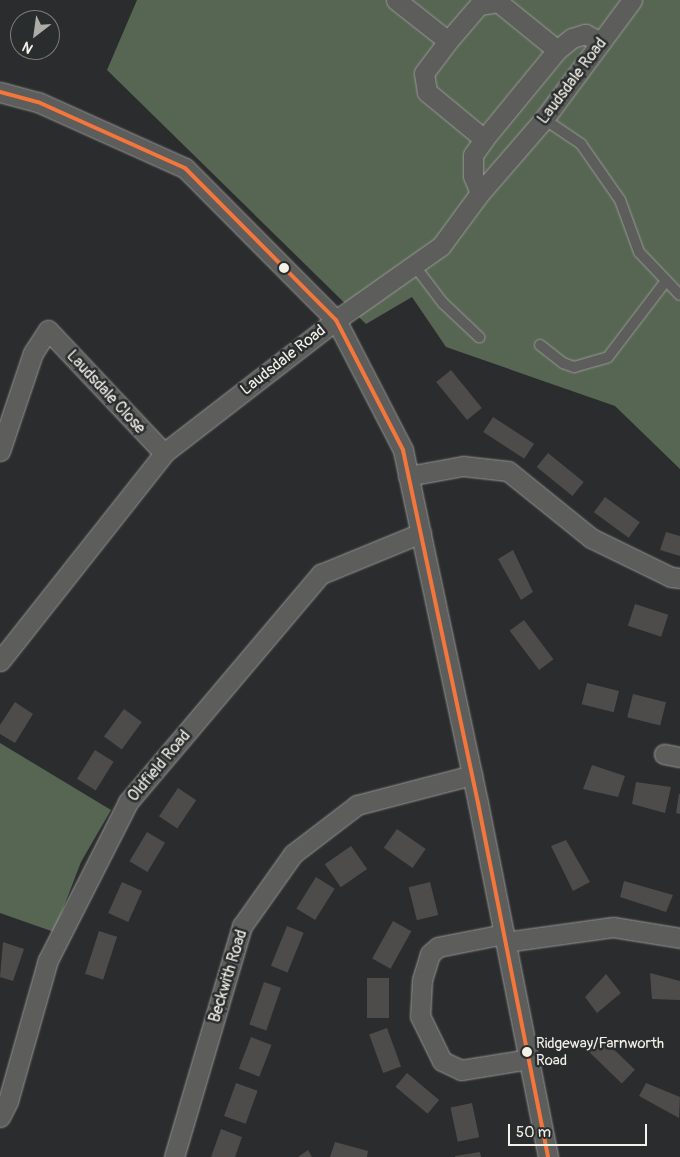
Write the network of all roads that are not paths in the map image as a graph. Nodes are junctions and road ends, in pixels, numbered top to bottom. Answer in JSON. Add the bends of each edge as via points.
{"nodes":[{"id":1,"x":396,"y":0,"type":"edge"},
{"id":2,"x":632,"y":0,"type":"edge"},
{"id":3,"x":448,"y":40,"type":"junction"},
{"id":4,"x":601,"y":42,"type":"junction"},
{"id":5,"x":557,"y":50,"type":"junction"},
{"id":6,"x":0,"y":92,"type":"edge"},
{"id":7,"x":544,"y":119,"type":"junction"},
{"id":8,"x":484,"y":139,"type":"junction"},
{"id":9,"x":480,"y":193,"type":"junction"},
{"id":10,"x":414,"y":265,"type":"junction"},
{"id":11,"x":666,"y":280,"type":"junction"},
{"id":12,"x":680,"y":295,"type":"edge"},
{"id":13,"x":336,"y":320,"type":"junction"},
{"id":14,"x":479,"y":337,"type":"dead end"},
{"id":15,"x":540,"y":345,"type":"dead end"},
{"id":16,"x":0,"y":451,"type":"edge"},
{"id":17,"x":164,"y":454,"type":"junction"},
{"id":18,"x":408,"y":476,"type":"junction"},
{"id":19,"x":421,"y":533,"type":"junction"},
{"id":20,"x":680,"y":578,"type":"edge"},
{"id":21,"x":0,"y":662,"type":"edge"},
{"id":22,"x":472,"y":775,"type":"junction"},
{"id":23,"x":504,"y":938,"type":"junction"},
{"id":24,"x":680,"y":938,"type":"edge"},
{"id":25,"x":528,"y":1060,"type":"junction"},
{"id":26,"x":0,"y":1117,"type":"edge"},
{"id":27,"x":174,"y":1157,"type":"edge"},
{"id":28,"x":548,"y":1157,"type":"edge"}],
"edges":[{"from":1,"to":3,"type":"street"},
{"from":2,"to":4,"type":"street","name":"Laudsdale Road"},
{"from":3,"to":5,"type":"street","via":[[479,5],[498,2]]},
{"from":3,"to":8,"type":"street","via":[[424,73],[427,92]]},
{"from":4,"to":5,"type":"street","via":[[585,34],[572,38]]},
{"from":4,"to":7,"type":"street","name":"Laudsdale Road"},
{"from":5,"to":8,"type":"street"},
{"from":6,"to":13,"type":"street","via":[[38,102],[185,168]]},
{"from":7,"to":9,"type":"street","name":"Laudsdale Road"},
{"from":7,"to":11,"type":"lane","via":[[581,144],[620,200],[639,252]]},
{"from":8,"to":9,"type":"street","via":[[473,155],[473,176]]},
{"from":9,"to":10,"type":"street","name":"Laudsdale Road","via":[[441,246]]},
{"from":10,"to":13,"type":"street","name":"Laudsdale Road"},
{"from":10,"to":14,"type":"lane","via":[[443,303]]},
{"from":11,"to":12,"type":"lane"},
{"from":11,"to":15,"type":"lane","via":[[608,357],[574,368]]},
{"from":13,"to":17,"type":"street","name":"Laudsdale Road"},
{"from":13,"to":18,"type":"street","via":[[403,450]]},
{"from":16,"to":17,"type":"street","name":"Laudsdale Close","via":[[33,353],[48,330]]},
{"from":17,"to":21,"type":"street","name":"Laudsdale Road"},
{"from":18,"to":19,"type":"street"},
{"from":18,"to":20,"type":"street","via":[[463,466],[508,472],[591,538],[671,577]]},
{"from":19,"to":22,"type":"street"},
{"from":19,"to":26,"type":"street","name":"Oldfield Road","via":[[321,574],[128,802],[48,960],[8,1101]]},
{"from":22,"to":23,"type":"street"},
{"from":22,"to":27,"type":"street","name":"Beckwith Road","via":[[357,805],[292,854],[242,926]]},
{"from":23,"to":24,"type":"street","via":[[613,928]]},
{"from":23,"to":25,"type":"street"},
{"from":23,"to":25,"type":"street","via":[[438,948],[430,954],[422,980],[420,1016],[442,1061],[461,1070]]},
{"from":25,"to":28,"type":"street"}]}
